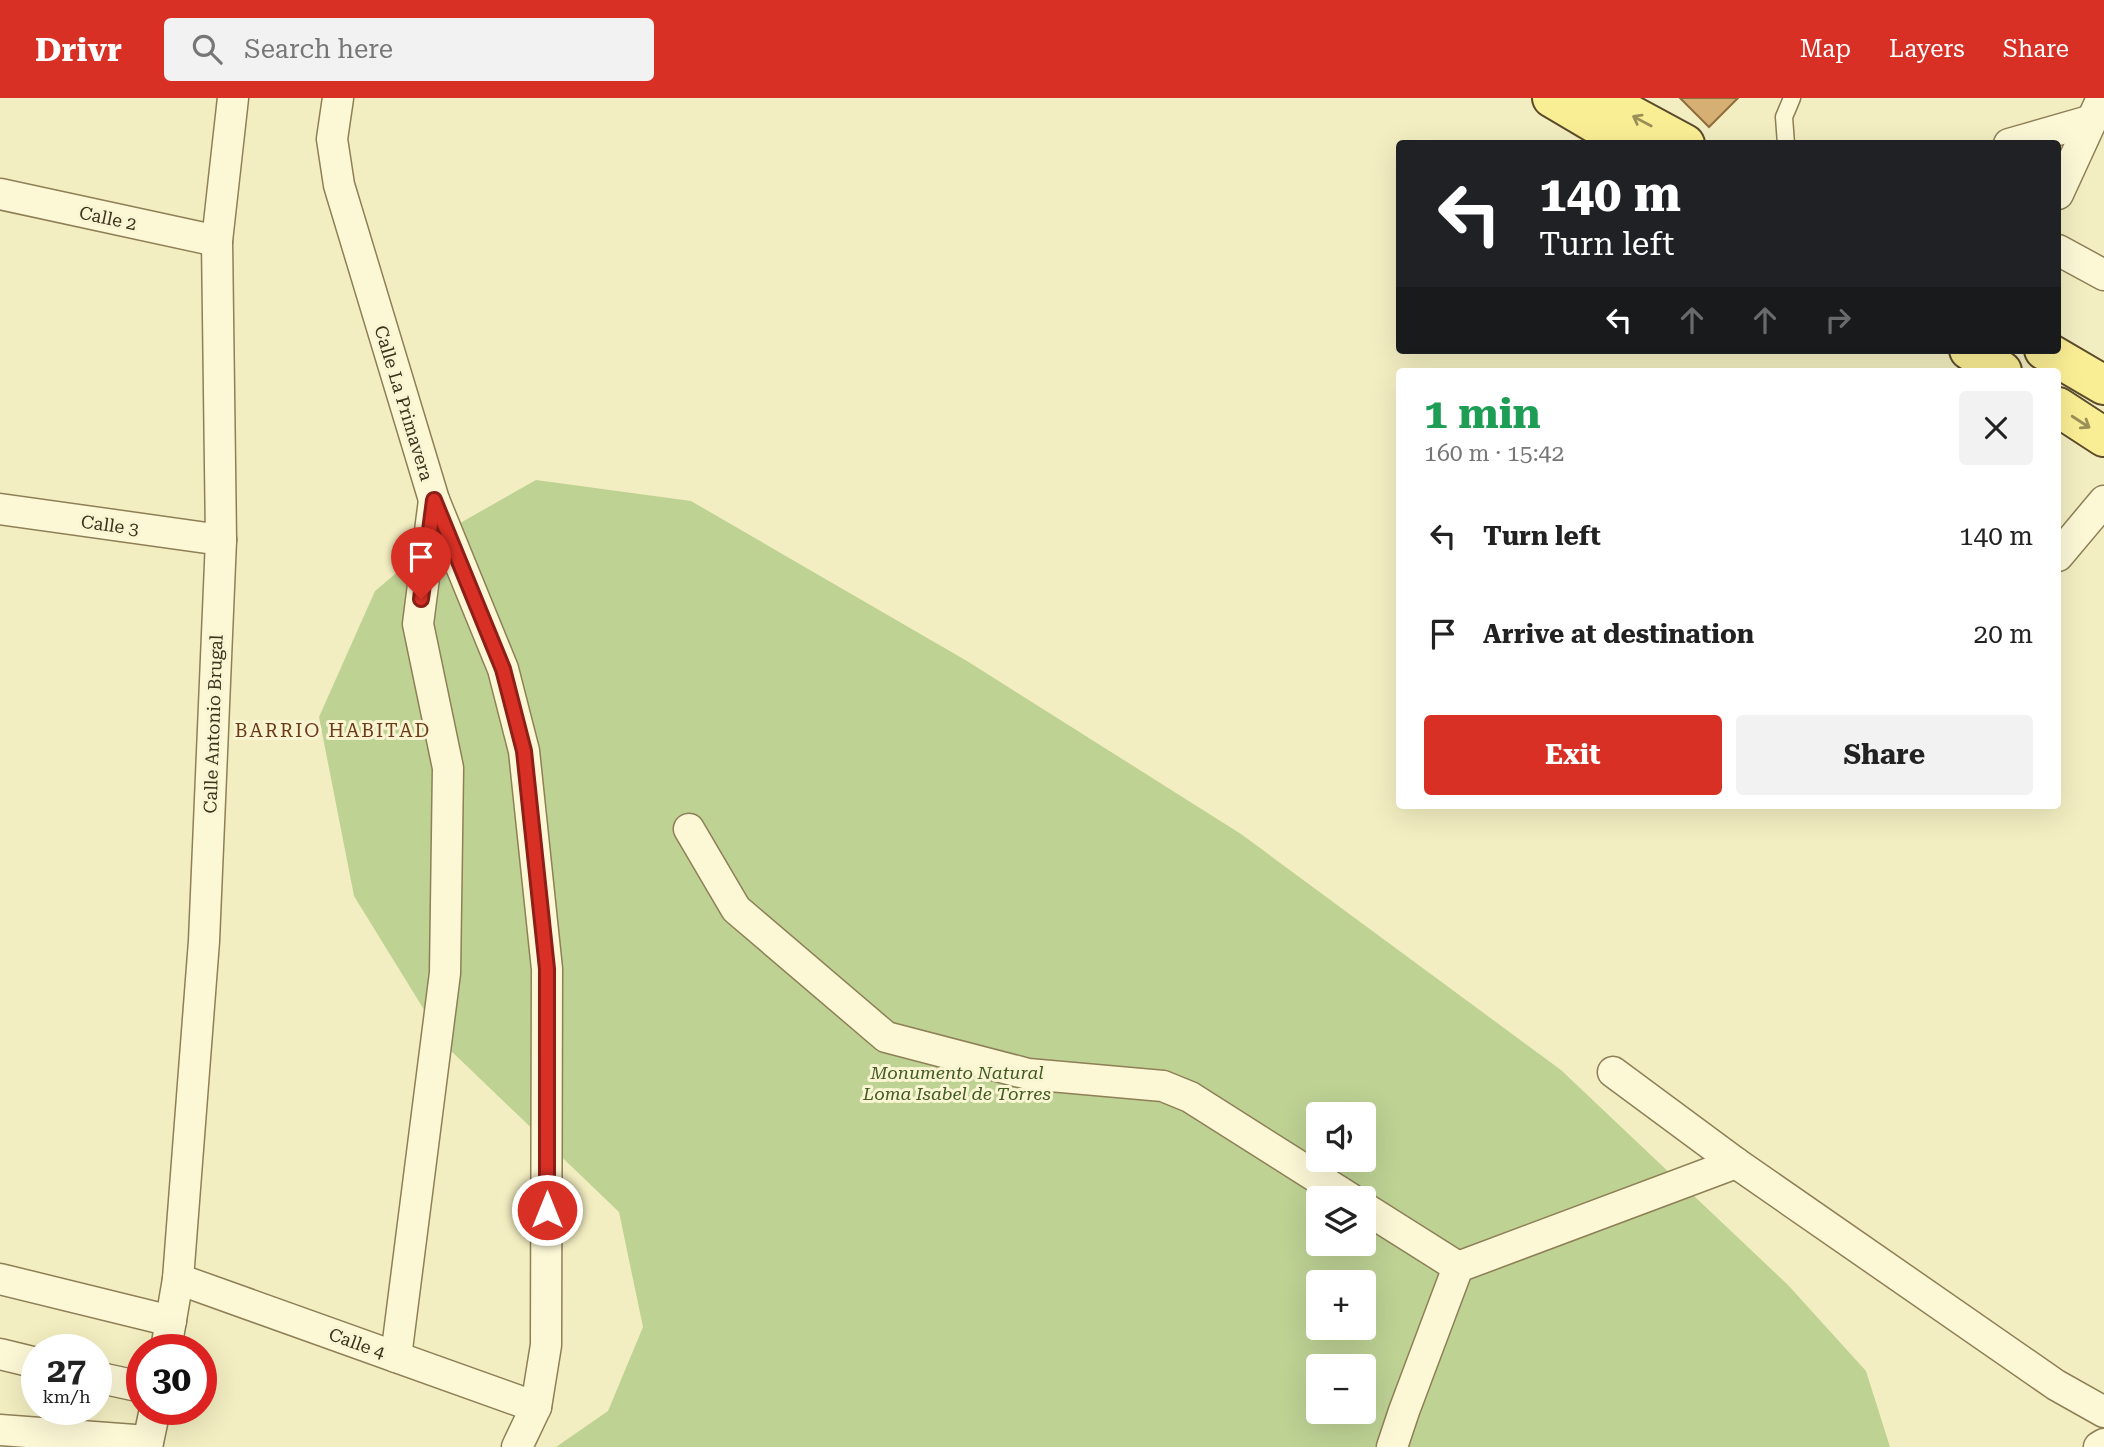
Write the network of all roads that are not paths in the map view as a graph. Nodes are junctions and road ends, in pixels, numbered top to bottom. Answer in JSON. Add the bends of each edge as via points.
{"nodes":[{"id":1,"x":233,"y":98,"type":"edge"},
{"id":2,"x":338,"y":98,"type":"edge"},
{"id":3,"x":1552,"y":98,"type":"edge"},
{"id":4,"x":1600,"y":98,"type":"edge"},
{"id":5,"x":1792,"y":98,"type":"edge"},
{"id":6,"x":2095,"y":110,"type":"edge"},
{"id":7,"x":1622,"y":140,"type":"edge"},
{"id":8,"x":1678,"y":140,"type":"edge"},
{"id":9,"x":1786,"y":140,"type":"edge"},
{"id":10,"x":2019,"y":140,"type":"edge"},
{"id":11,"x":2061,"y":187,"type":"edge"},
{"id":12,"x":0,"y":194,"type":"edge"},
{"id":13,"x":217,"y":241,"type":"junction"},
{"id":14,"x":2061,"y":252,"type":"edge"},
{"id":15,"x":2104,"y":275,"type":"edge"},
{"id":16,"x":1975,"y":354,"type":"edge"},
{"id":17,"x":2051,"y":354,"type":"edge"},
{"id":18,"x":1997,"y":368,"type":"edge"},
{"id":19,"x":2104,"y":386,"type":"edge"},
{"id":20,"x":2061,"y":409,"type":"edge"},
{"id":21,"x":2104,"y":437,"type":"edge"},
{"id":22,"x":434,"y":500,"type":"junction"},
{"id":23,"x":2104,"y":501,"type":"edge"},
{"id":24,"x":0,"y":509,"type":"edge"},
{"id":25,"x":221,"y":540,"type":"junction"},
{"id":26,"x":2061,"y":552,"type":"edge"},
{"id":27,"x":689,"y":829,"type":"dead end"},
{"id":28,"x":1613,"y":1072,"type":"dead end"},
{"id":29,"x":1736,"y":1163,"type":"junction"},
{"id":30,"x":1330,"y":1186,"type":"edge"},
{"id":31,"x":1376,"y":1215,"type":"edge"},
{"id":32,"x":1458,"y":1267,"type":"junction"},
{"id":33,"x":0,"y":1279,"type":"edge"},
{"id":34,"x":178,"y":1279,"type":"junction"},
{"id":35,"x":166,"y":1334,"type":"edge"},
{"id":36,"x":169,"y":1334,"type":"edge"},
{"id":37,"x":0,"y":1354,"type":"edge"},
{"id":38,"x":396,"y":1357,"type":"junction"},
{"id":39,"x":21,"y":1359,"type":"edge"},
{"id":40,"x":536,"y":1407,"type":"junction"},
{"id":41,"x":2104,"y":1412,"type":"edge"},
{"id":42,"x":152,"y":1425,"type":"edge"},
{"id":43,"x":0,"y":1430,"type":"edge"},
{"id":44,"x":148,"y":1444,"type":"edge"},
{"id":45,"x":2104,"y":1444,"type":"edge"},
{"id":46,"x":517,"y":1447,"type":"edge"},
{"id":47,"x":1392,"y":1447,"type":"edge"},
{"id":48,"x":2099,"y":1447,"type":"edge"}],
"edges":[{"from":1,"to":13,"type":"street","name":"Calle Antonio Brugal"},
{"from":2,"to":22,"type":"street","name":"Calle La Primavera","via":[[332,138],[339,185]]},
{"from":3,"to":7,"type":"main road"},
{"from":8,"to":4,"type":"main road","one_way":true},
{"from":5,"to":9,"type":"lane","via":[[1784,117]]},
{"from":6,"to":10,"type":"street"},
{"from":6,"to":11,"type":"street"},
{"from":12,"to":13,"type":"street","name":"Calle 2"},
{"from":13,"to":25,"type":"street","name":"Calle Antonio Brugal"},
{"from":14,"to":15,"type":"street"},
{"from":16,"to":18,"type":"main road"},
{"from":17,"to":19,"type":"main road"},
{"from":20,"to":21,"type":"main road","one_way":true},
{"from":22,"to":38,"type":"street","via":[[418,624],[448,768],[445,973]]},
{"from":22,"to":40,"type":"street","name":"Calle La Primavera","via":[[503,669],[524,751],[547,969],[546,1345]]},
{"from":23,"to":26,"type":"street"},
{"from":24,"to":25,"type":"street","name":"Calle 3"},
{"from":25,"to":34,"type":"street","name":"Calle Antonio Brugal","via":[[204,941]]},
{"from":27,"to":30,"type":"street","via":[[736,909],[886,1037],[1028,1074],[1163,1086],[1190,1097]]},
{"from":28,"to":29,"type":"street"},
{"from":29,"to":32,"type":"street"},
{"from":29,"to":41,"type":"street","via":[[2056,1385]]},
{"from":31,"to":32,"type":"street"},
{"from":32,"to":47,"type":"street"},
{"from":33,"to":35,"type":"street"},
{"from":34,"to":36,"type":"street","name":"Calle Antonio Brugal"},
{"from":34,"to":38,"type":"street","name":"Calle 4"},
{"from":37,"to":39,"type":"street"},
{"from":38,"to":40,"type":"street","name":"Calle 4"},
{"from":40,"to":46,"type":"street","name":"Calle La Primavera"},
{"from":42,"to":44,"type":"street"},
{"from":43,"to":44,"type":"street"},
{"from":45,"to":48,"type":"street"}]}
